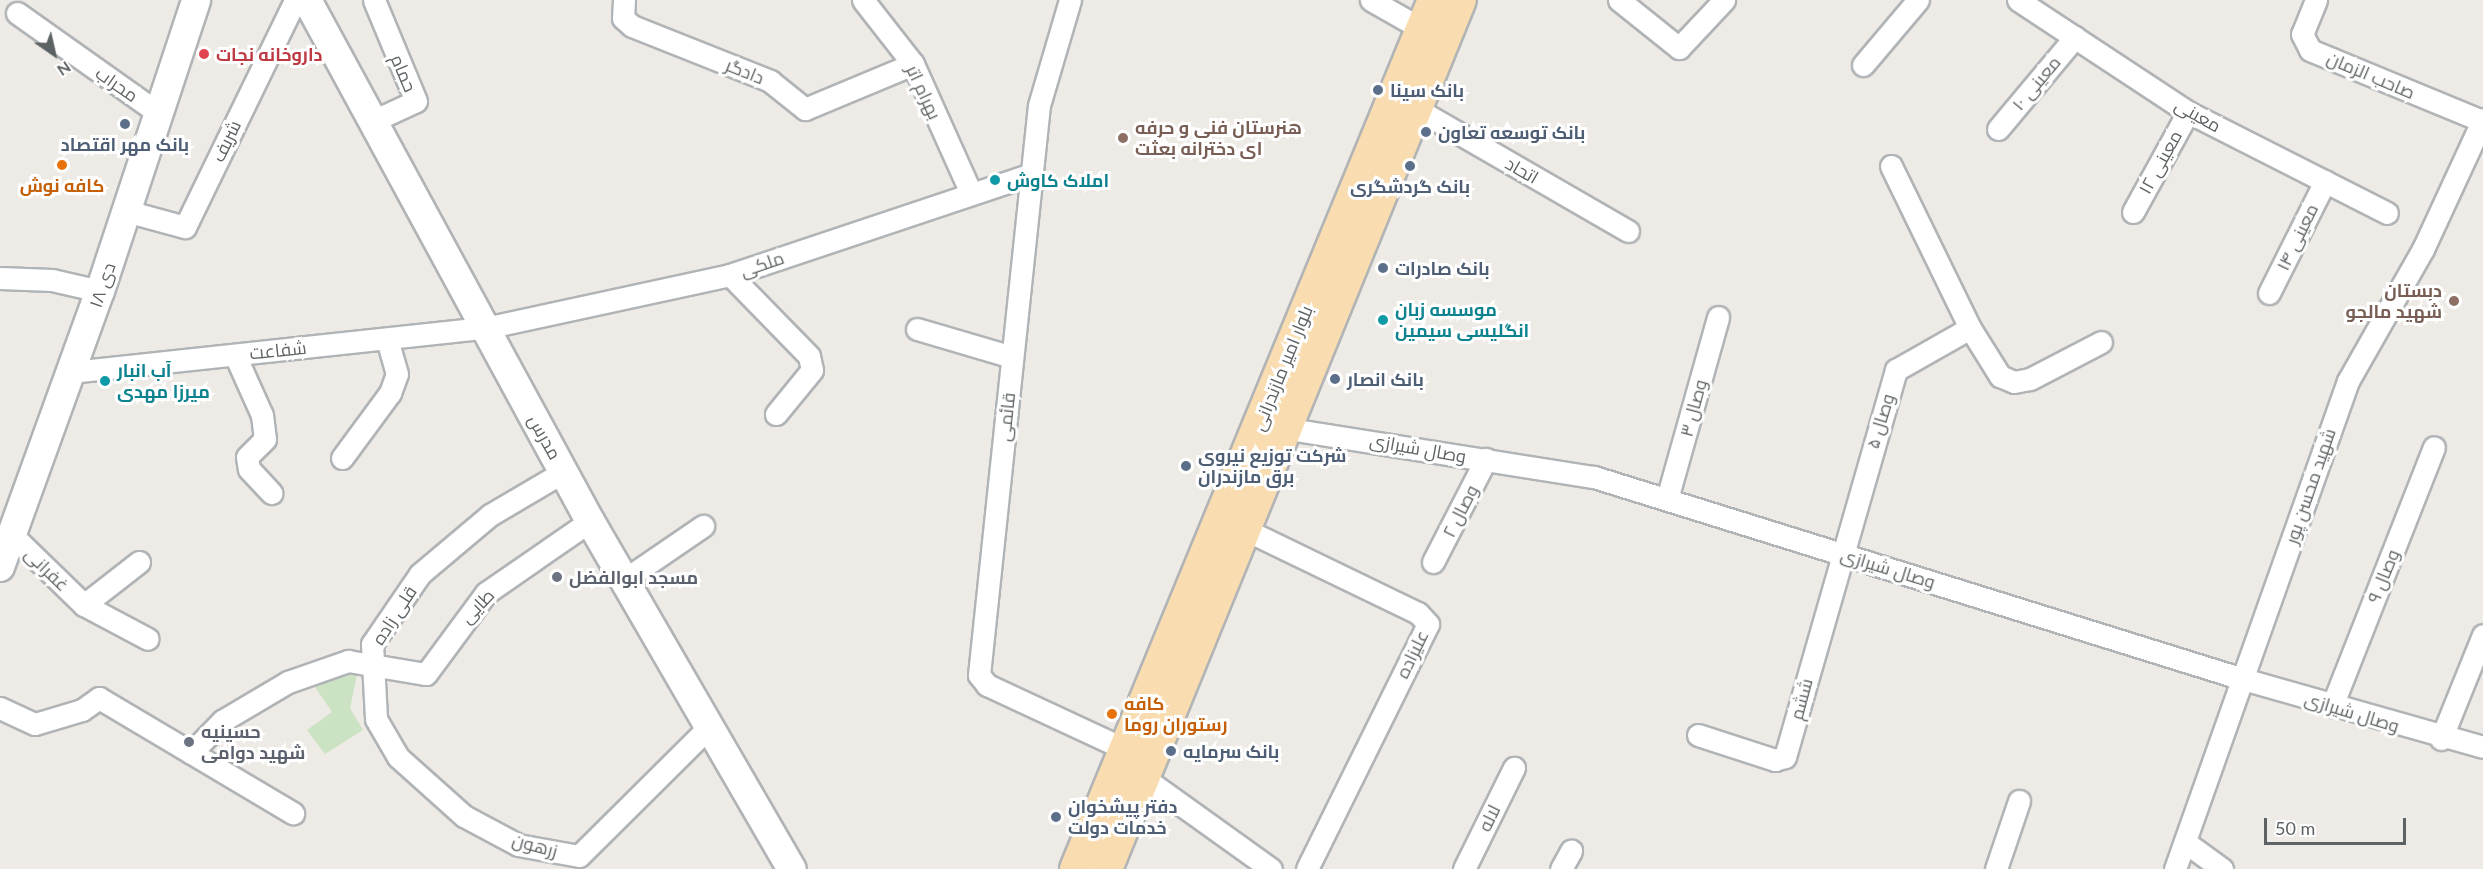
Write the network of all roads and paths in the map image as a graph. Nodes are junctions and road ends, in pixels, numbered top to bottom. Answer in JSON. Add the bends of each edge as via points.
{"nodes":[{"id":1,"x":295,"y":0,"type":"edge"},
{"id":2,"x":307,"y":0,"type":"edge"},
{"id":3,"x":374,"y":0,"type":"edge"},
{"id":4,"x":624,"y":0,"type":"edge"},
{"id":5,"x":863,"y":0,"type":"edge"},
{"id":6,"x":1070,"y":0,"type":"edge"},
{"id":7,"x":1371,"y":0,"type":"edge"},
{"id":8,"x":1434,"y":0,"type":"edge"},
{"id":9,"x":1460,"y":0,"type":"edge"},
{"id":10,"x":1619,"y":0,"type":"edge"},
{"id":11,"x":1724,"y":0,"type":"edge"},
{"id":12,"x":1918,"y":0,"type":"edge"},
{"id":13,"x":2018,"y":0,"type":"edge"},
{"id":14,"x":2316,"y":0,"type":"edge"},
{"id":15,"x":188,"y":4,"type":"edge"},
{"id":16,"x":17,"y":14,"type":"dead end"},
{"id":17,"x":1422,"y":29,"type":"junction"},
{"id":18,"x":2075,"y":37,"type":"junction"},
{"id":19,"x":913,"y":64,"type":"junction"},
{"id":20,"x":1863,"y":65,"type":"dead end"},
{"id":21,"x":1415,"y":108,"type":"junction"},
{"id":22,"x":2188,"y":112,"type":"junction"},
{"id":23,"x":158,"y":113,"type":"junction"},
{"id":24,"x":2482,"y":120,"type":"edge"},
{"id":25,"x":373,"y":121,"type":"junction"},
{"id":26,"x":1998,"y":129,"type":"dead end"},
{"id":27,"x":1891,"y":166,"type":"dead end"},
{"id":28,"x":1032,"y":174,"type":"junction"},
{"id":29,"x":2325,"y":181,"type":"junction"},
{"id":30,"x":971,"y":193,"type":"junction"},
{"id":31,"x":126,"y":211,"type":"junction"},
{"id":32,"x":2133,"y":212,"type":"dead end"},
{"id":33,"x":2387,"y":213,"type":"dead end"},
{"id":34,"x":1628,"y":231,"type":"dead end"},
{"id":35,"x":730,"y":275,"type":"junction"},
{"id":36,"x":0,"y":278,"type":"edge"},
{"id":37,"x":100,"y":291,"type":"junction"},
{"id":38,"x":2269,"y":293,"type":"dead end"},
{"id":39,"x":1718,"y":317,"type":"dead end"},
{"id":40,"x":485,"y":328,"type":"junction"},
{"id":41,"x":1970,"y":328,"type":"junction"},
{"id":42,"x":917,"y":329,"type":"dead end"},
{"id":43,"x":387,"y":339,"type":"junction"},
{"id":44,"x":2101,"y":342,"type":"dead end"},
{"id":45,"x":235,"y":355,"type":"junction"},
{"id":46,"x":1012,"y":357,"type":"junction"},
{"id":47,"x":71,"y":372,"type":"junction"},
{"id":48,"x":776,"y":414,"type":"dead end"},
{"id":49,"x":1283,"y":428,"type":"junction"},
{"id":50,"x":2434,"y":447,"type":"dead end"},
{"id":51,"x":342,"y":458,"type":"dead end"},
{"id":52,"x":1486,"y":459,"type":"junction"},
{"id":53,"x":563,"y":472,"type":"junction"},
{"id":54,"x":271,"y":493,"type":"dead end"},
{"id":55,"x":1668,"y":500,"type":"junction"},
{"id":56,"x":590,"y":521,"type":"junction"},
{"id":57,"x":703,"y":526,"type":"dead end"},
{"id":58,"x":1246,"y":530,"type":"junction"},
{"id":59,"x":11,"y":534,"type":"junction"},
{"id":60,"x":1841,"y":553,"type":"junction"},
{"id":61,"x":139,"y":562,"type":"dead end"},
{"id":62,"x":1433,"y":562,"type":"dead end"},
{"id":63,"x":0,"y":567,"type":"edge"},
{"id":64,"x":624,"y":580,"type":"junction"},
{"id":65,"x":84,"y":605,"type":"junction"},
{"id":66,"x":2483,"y":635,"type":"edge"},
{"id":67,"x":148,"y":639,"type":"dead end"},
{"id":68,"x":371,"y":662,"type":"junction"},
{"id":69,"x":2243,"y":679,"type":"junction"},
{"id":70,"x":2332,"y":706,"type":"junction"},
{"id":71,"x":0,"y":709,"type":"edge"},
{"id":72,"x":711,"y":725,"type":"junction"},
{"id":73,"x":1698,"y":735,"type":"dead end"},
{"id":74,"x":2441,"y":739,"type":"junction"},
{"id":75,"x":2483,"y":747,"type":"edge"},
{"id":76,"x":1125,"y":749,"type":"junction"},
{"id":77,"x":190,"y":753,"type":"junction"},
{"id":78,"x":1514,"y":768,"type":"dead end"},
{"id":79,"x":1144,"y":778,"type":"junction"},
{"id":80,"x":2019,"y":801,"type":"dead end"},
{"id":81,"x":293,"y":813,"type":"dead end"},
{"id":82,"x":2185,"y":842,"type":"junction"},
{"id":83,"x":792,"y":869,"type":"edge"},
{"id":84,"x":1076,"y":869,"type":"edge"},
{"id":85,"x":1106,"y":869,"type":"edge"},
{"id":86,"x":1271,"y":869,"type":"edge"},
{"id":87,"x":1306,"y":869,"type":"edge"},
{"id":88,"x":1464,"y":869,"type":"edge"},
{"id":89,"x":1996,"y":869,"type":"edge"},
{"id":90,"x":2175,"y":869,"type":"edge"},
{"id":91,"x":2222,"y":869,"type":"edge"}],
"edges":[{"from":1,"to":31,"type":"street","name":"شریف","via":[[185,227]]},
{"from":2,"to":25,"type":"main road","name":"مدرس"},
{"from":3,"to":25,"type":"street","name":"حمام","via":[[416,100]]},
{"from":4,"to":19,"type":"street","name":"دادگر","via":[[623,18],[632,26],[770,81],[805,108]]},
{"from":5,"to":19,"type":"street","name":"بهرام اتر"},
{"from":6,"to":28,"type":"street","name":"قائمی","via":[[1039,105]]},
{"from":7,"to":17,"type":"street"},
{"from":8,"to":17,"type":"main road","name":"بلوار امیر مازندرانی"},
{"from":9,"to":21,"type":"main road","name":"بلوار امیر مازندرانی"},
{"from":10,"to":11,"type":"street","via":[[1680,48]]},
{"from":12,"to":20,"type":"street"},
{"from":13,"to":18,"type":"street","name":"معینی"},
{"from":14,"to":24,"type":"street","name":"صاحب الزمان","via":[[2302,34],[2310,50]]},
{"from":15,"to":23,"type":"main road","name":"۱۸ دی"},
{"from":16,"to":23,"type":"street","name":"محراب"},
{"from":17,"to":76,"type":"main road","name":"بلوار امیر مازندرانی"},
{"from":18,"to":22,"type":"street","name":"معینی"},
{"from":18,"to":26,"type":"street","name":"معینی ۱۰"},
{"from":19,"to":30,"type":"street","name":"بهرام اتر"},
{"from":21,"to":34,"type":"street","name":"اتحاد"},
{"from":21,"to":49,"type":"main road","name":"بلوار امیر مازندرانی"},
{"from":22,"to":29,"type":"street","name":"معینی"},
{"from":22,"to":32,"type":"street","name":"معینی ۱۲"},
{"from":23,"to":31,"type":"main road","name":"۱۸ دی"},
{"from":24,"to":69,"type":"street","name":"شهید محسن پور","via":[[2418,259],[2348,381]]},
{"from":25,"to":40,"type":"main road","name":"مدرس"},
{"from":27,"to":41,"type":"street"},
{"from":28,"to":30,"type":"street","name":"ملکی"},
{"from":28,"to":46,"type":"street","name":"قائمی"},
{"from":29,"to":33,"type":"street","name":"معینی"},
{"from":29,"to":38,"type":"street","name":"معینی ۱۴"},
{"from":30,"to":35,"type":"street","name":"ملکی"},
{"from":31,"to":37,"type":"main road","name":"۱۸ دی"},
{"from":35,"to":40,"type":"street","name":"ملکی"},
{"from":35,"to":48,"type":"street","via":[[809,356],[812,370]]},
{"from":36,"to":37,"type":"street","via":[[52,280]]},
{"from":37,"to":47,"type":"main road","name":"۱۸ دی"},
{"from":39,"to":55,"type":"street","name":"وصال ۳"},
{"from":40,"to":43,"type":"street","name":"شفاعت"},
{"from":40,"to":53,"type":"main road","name":"مدرس"},
{"from":41,"to":44,"type":"street","via":[[2000,376],[2014,382]]},
{"from":41,"to":60,"type":"street","name":"وصال ۵","via":[[1896,370]]},
{"from":42,"to":46,"type":"street"},
{"from":43,"to":45,"type":"street","name":"شفاعت"},
{"from":43,"to":51,"type":"street","via":[[397,374],[390,393]]},
{"from":45,"to":47,"type":"street","name":"شفاعت"},
{"from":45,"to":54,"type":"street","via":[[262,416],[265,439],[247,457],[249,469]]},
{"from":46,"to":76,"type":"street","name":"قائمی","via":[[979,675],[987,685]]},
{"from":47,"to":59,"type":"main road","name":"۱۸ دی"},
{"from":49,"to":52,"type":"street","name":"وصال شیرازی"},
{"from":49,"to":58,"type":"main road","name":"بلوار امیر مازندرانی"},
{"from":50,"to":70,"type":"street","name":"وصال ۹"},
{"from":52,"to":55,"type":"street","name":"وصال شیرازی","via":[[1594,477]]},
{"from":52,"to":62,"type":"street","name":"وصال ۲"},
{"from":53,"to":56,"type":"main road","name":"مدرس"},
{"from":53,"to":68,"type":"street","name":"قلی زاده","via":[[490,515],[420,574],[372,644]]},
{"from":55,"to":60,"type":"street","name":"وصال شیرازی"},
{"from":56,"to":64,"type":"main road","name":"مدرس"},
{"from":56,"to":68,"type":"street","name":"طایی","via":[[486,593],[426,674]]},
{"from":57,"to":64,"type":"street"},
{"from":58,"to":79,"type":"main road","name":"بلوار امیر مازندرانی"},
{"from":58,"to":87,"type":"street","name":"علیزاده","via":[[1418,613],[1428,624]]},
{"from":59,"to":63,"type":"main road","name":"۱۸ دی"},
{"from":59,"to":65,"type":"street","name":"غفرانی"},
{"from":60,"to":69,"type":"street","name":"وصال شیرازی"},
{"from":60,"to":73,"type":"street","name":"ششم","via":[[1785,757],[1775,760]]},
{"from":61,"to":65,"type":"street","name":"غفرانی"},
{"from":64,"to":72,"type":"main road","name":"مدرس"},
{"from":65,"to":67,"type":"street","name":"غفرانی"},
{"from":66,"to":74,"type":"street"},
{"from":68,"to":72,"type":"street","name":"زرهون","via":[[376,719],[398,757],[464,816],[518,845],[579,856]]},
{"from":68,"to":77,"type":"street","name":"قلی زاده","via":[[348,661],[288,682],[222,721]]},
{"from":69,"to":70,"type":"street","name":"وصال شیرازی"},
{"from":69,"to":82,"type":"street","name":"شهید محسن پور"},
{"from":70,"to":74,"type":"street","name":"وصال شیرازی"},
{"from":71,"to":77,"type":"street","via":[[35,724],[82,710],[99,698]]},
{"from":72,"to":83,"type":"main road","name":"مدرس"},
{"from":74,"to":75,"type":"street","name":"وصال شیرازی"},
{"from":76,"to":84,"type":"main road","name":"بلوار امیر مازندرانی"},
{"from":77,"to":81,"type":"street"},
{"from":78,"to":88,"type":"street","name":"لاله"},
{"from":79,"to":85,"type":"main road","name":"بلوار امیر مازندرانی"},
{"from":79,"to":86,"type":"street"},
{"from":80,"to":89,"type":"street"},
{"from":82,"to":90,"type":"street","name":"شهید محسن پور"},
{"from":82,"to":91,"type":"street"}]}
